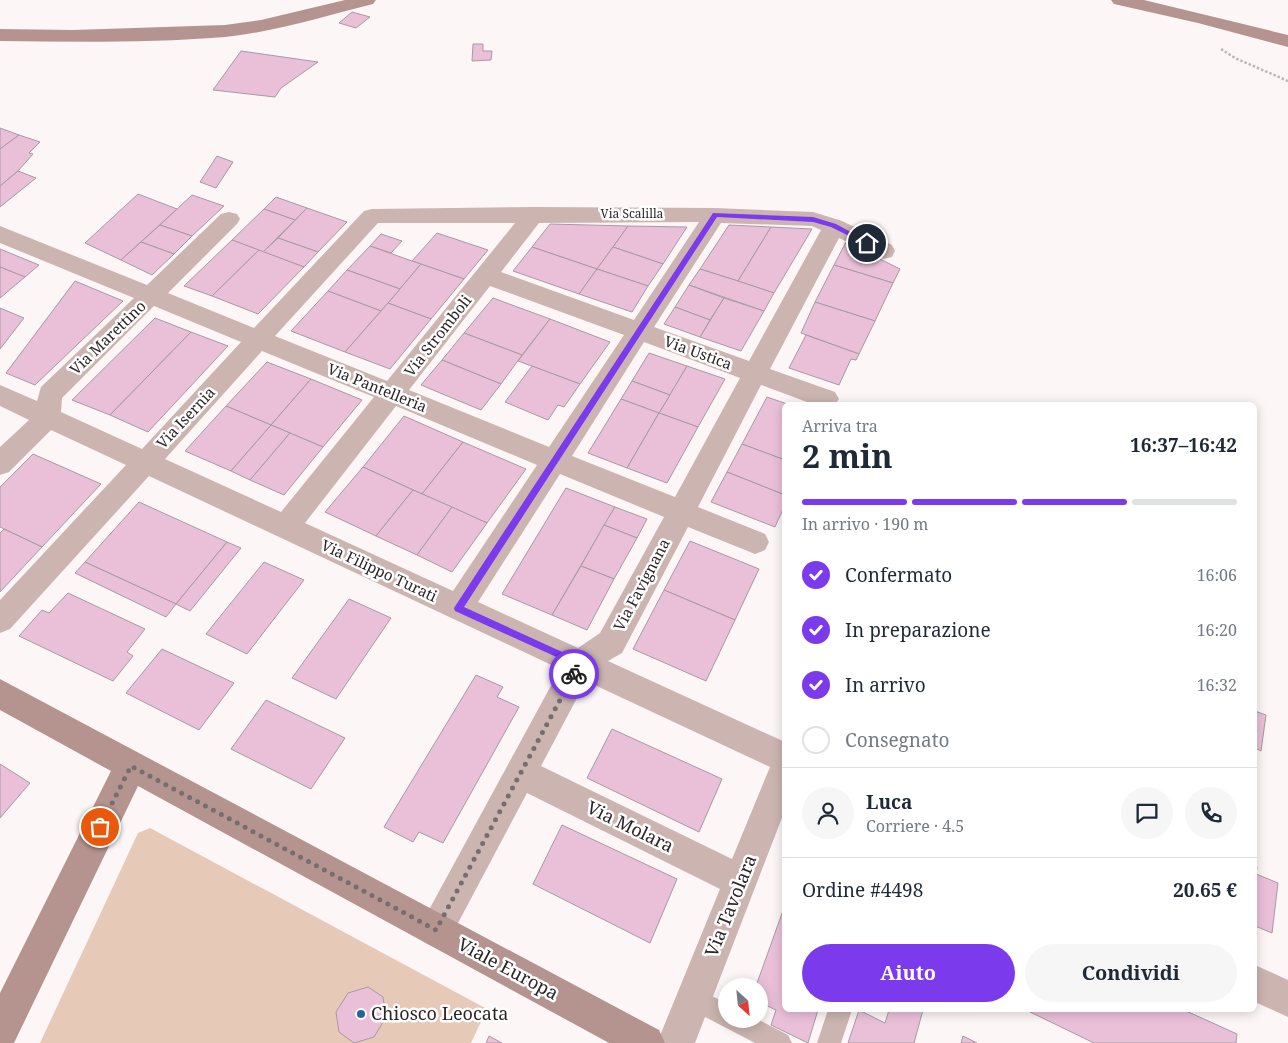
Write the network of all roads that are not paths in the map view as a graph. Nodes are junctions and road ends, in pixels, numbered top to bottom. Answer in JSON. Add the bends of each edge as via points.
{"nodes":[{"id":1,"x":367,"y":0,"type":"edge"},
{"id":2,"x":1120,"y":0,"type":"edge"},
{"id":3,"x":0,"y":35,"type":"edge"},
{"id":4,"x":1288,"y":41,"type":"edge"},
{"id":5,"x":534,"y":214,"type":"junction"},
{"id":6,"x":715,"y":214,"type":"junction"},
{"id":7,"x":372,"y":216,"type":"joint"},
{"id":8,"x":229,"y":219,"type":"dead end"},
{"id":9,"x":834,"y":226,"type":"junction"},
{"id":10,"x":0,"y":234,"type":"edge"},
{"id":11,"x":884,"y":251,"type":"dead end"},
{"id":12,"x":485,"y":276,"type":"junction"},
{"id":13,"x":151,"y":296,"type":"junction"},
{"id":14,"x":639,"y":331,"type":"junction"},
{"id":15,"x":259,"y":339,"type":"junction"},
{"id":16,"x":755,"y":374,"type":"junction"},
{"id":17,"x":392,"y":394,"type":"junction"},
{"id":18,"x":0,"y":395,"type":"edge"},
{"id":19,"x":826,"y":399,"type":"dead end"},
{"id":20,"x":47,"y":418,"type":"junction"},
{"id":21,"x":555,"y":460,"type":"junction"},
{"id":22,"x":145,"y":463,"type":"junction"},
{"id":23,"x":0,"y":464,"type":"edge"},
{"id":24,"x":681,"y":512,"type":"junction"},
{"id":25,"x":285,"y":528,"type":"junction"},
{"id":26,"x":755,"y":542,"type":"dead end"},
{"id":27,"x":458,"y":608,"type":"junction"},
{"id":28,"x":0,"y":620,"type":"edge"},
{"id":29,"x":579,"y":664,"type":"junction"},
{"id":30,"x":0,"y":694,"type":"edge"},
{"id":31,"x":782,"y":757,"type":"edge"},
{"id":32,"x":131,"y":766,"type":"junction"},
{"id":33,"x":520,"y":773,"type":"junction"},
{"id":34,"x":782,"y":776,"type":"edge"},
{"id":35,"x":740,"y":881,"type":"junction"},
{"id":36,"x":436,"y":930,"type":"junction"},
{"id":37,"x":1257,"y":984,"type":"edge"},
{"id":38,"x":694,"y":999,"type":"junction"},
{"id":39,"x":1288,"y":999,"type":"edge"},
{"id":40,"x":718,"y":1012,"type":"edge"},
{"id":41,"x":839,"y":1012,"type":"edge"},
{"id":42,"x":751,"y":1028,"type":"edge"},
{"id":43,"x":0,"y":1032,"type":"edge"},
{"id":44,"x":646,"y":1043,"type":"edge"},
{"id":45,"x":676,"y":1043,"type":"edge"},
{"id":46,"x":780,"y":1043,"type":"edge"},
{"id":47,"x":829,"y":1043,"type":"edge"}],
"edges":[{"from":1,"to":3,"type":"street","via":[[261,26],[225,31]]},
{"from":2,"to":4,"type":"street"},
{"from":5,"to":6,"type":"street","name":"Via Scalilla"},
{"from":5,"to":7,"type":"street","name":"Via Scalilla"},
{"from":5,"to":12,"type":"street","name":"Via Stromboli"},
{"from":6,"to":9,"type":"street","name":"Via Scalilla","via":[[813,220]]},
{"from":6,"to":14,"type":"street"},
{"from":7,"to":15,"type":"street","name":"Via Isernia"},
{"from":8,"to":13,"type":"street","name":"Via Marettino"},
{"from":9,"to":11,"type":"street","name":"Via Scalilla"},
{"from":9,"to":16,"type":"street","name":"Via Favignana"},
{"from":10,"to":13,"type":"street","name":"Via Pantelleria"},
{"from":12,"to":14,"type":"street","name":"Via Ustica"},
{"from":12,"to":17,"type":"street","name":"Via Stromboli"},
{"from":13,"to":15,"type":"street","name":"Via Pantelleria"},
{"from":13,"to":20,"type":"street","name":"Via Marettino","via":[[50,394]]},
{"from":14,"to":16,"type":"street","name":"Via Ustica"},
{"from":14,"to":21,"type":"street"},
{"from":15,"to":17,"type":"street","name":"Via Pantelleria"},
{"from":15,"to":22,"type":"street","name":"Via Isernia"},
{"from":16,"to":19,"type":"street","name":"Via Ustica"},
{"from":16,"to":24,"type":"street","name":"Via Favignana"},
{"from":17,"to":21,"type":"street","name":"Via Pantelleria"},
{"from":17,"to":25,"type":"street","name":"Via Stromboli"},
{"from":18,"to":20,"type":"street","name":"Via Filippo Turati"},
{"from":20,"to":22,"type":"street","name":"Via Filippo Turati"},
{"from":20,"to":23,"type":"street"},
{"from":21,"to":24,"type":"street","name":"Via Pantelleria"},
{"from":21,"to":27,"type":"street"},
{"from":22,"to":25,"type":"street","name":"Via Filippo Turati"},
{"from":22,"to":28,"type":"street","name":"Via Isernia"},
{"from":24,"to":26,"type":"street","name":"Via Pantelleria"},
{"from":24,"to":29,"type":"street","name":"Via Favignana","via":[[611,643]]},
{"from":25,"to":27,"type":"street","name":"Via Filippo Turati"},
{"from":27,"to":29,"type":"street","name":"Via Filippo Turati"},
{"from":29,"to":31,"type":"street","name":"Via Filippo Turati"},
{"from":29,"to":33,"type":"street","name":"Via Favignana"},
{"from":30,"to":32,"type":"street","name":"Viale Europa"},
{"from":32,"to":36,"type":"street","name":"Viale Europa"},
{"from":32,"to":43,"type":"street"},
{"from":33,"to":35,"type":"street","name":"Via Molara"},
{"from":33,"to":36,"type":"street","name":"Via Favignana"},
{"from":34,"to":35,"type":"street","name":"Via Tavolara"},
{"from":35,"to":38,"type":"street","name":"Via Tavolara"},
{"from":36,"to":44,"type":"street","name":"Viale Europa"},
{"from":37,"to":39,"type":"street"},
{"from":38,"to":40,"type":"lane"},
{"from":38,"to":45,"type":"street","name":"Via Tavolara"},
{"from":41,"to":47,"type":"lane"},
{"from":42,"to":46,"type":"lane"}]}
